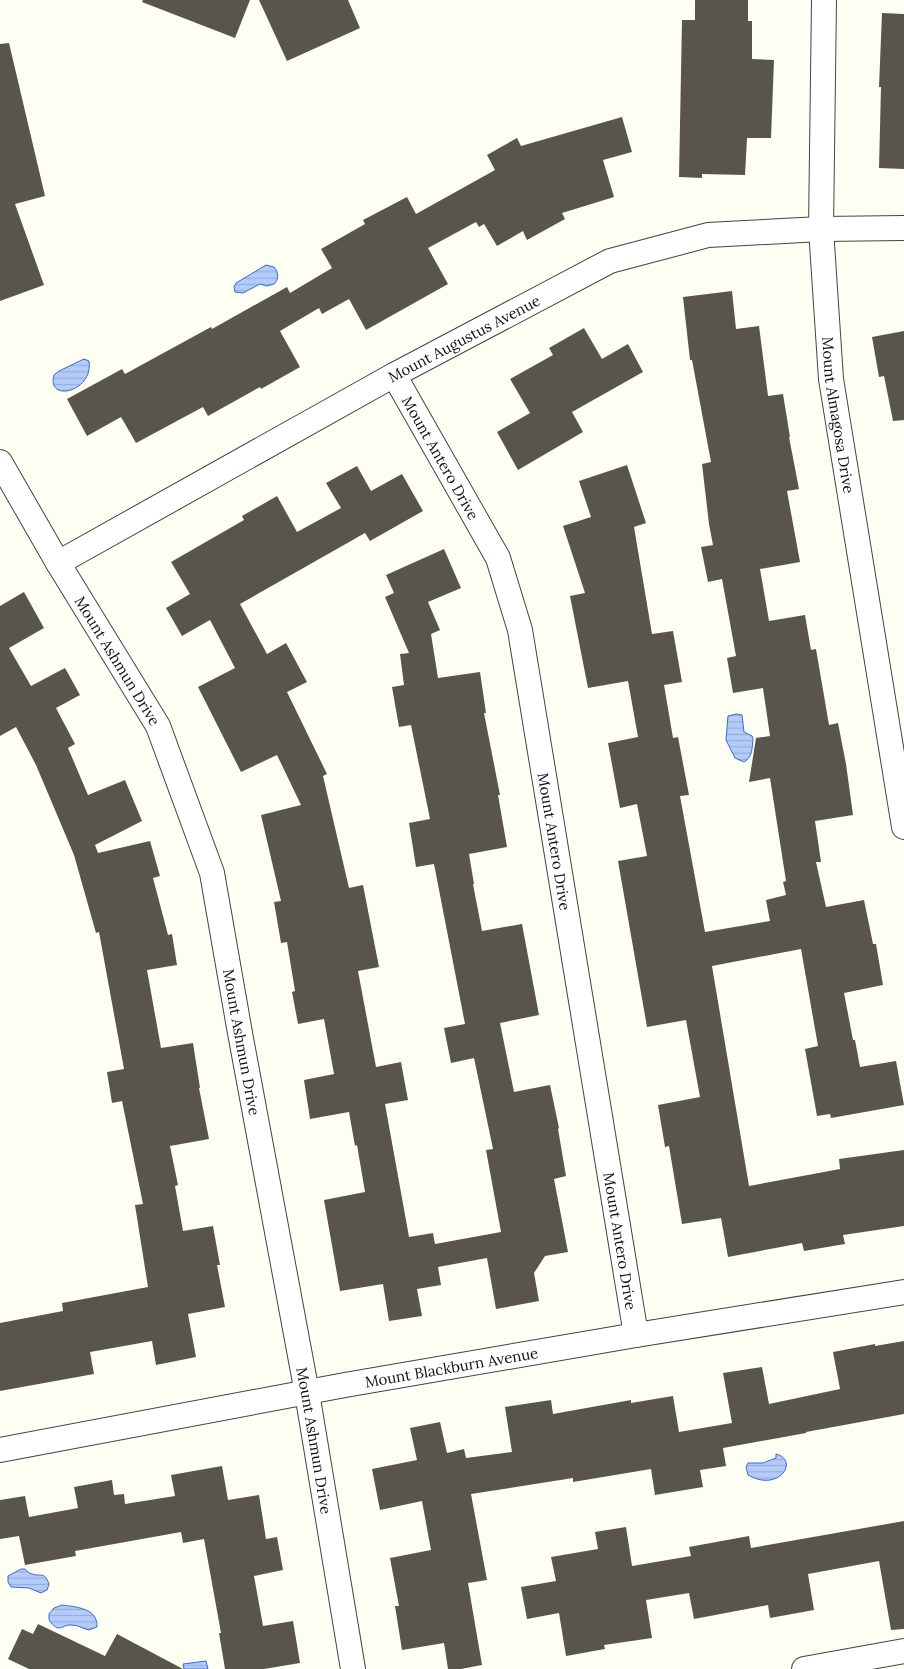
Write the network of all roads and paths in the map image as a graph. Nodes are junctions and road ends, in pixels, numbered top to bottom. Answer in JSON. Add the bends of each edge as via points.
{"nodes":[{"id":1,"x":824,"y":0,"type":"edge"},
{"id":2,"x":904,"y":228,"type":"edge"},
{"id":3,"x":821,"y":229,"type":"junction"},
{"id":4,"x":394,"y":375,"type":"junction"},
{"id":5,"x":0,"y":462,"type":"edge"},
{"id":6,"x":58,"y":563,"type":"junction"},
{"id":7,"x":904,"y":826,"type":"edge"},
{"id":8,"x":904,"y":1292,"type":"edge"},
{"id":9,"x":636,"y":1336,"type":"junction"},
{"id":10,"x":307,"y":1393,"type":"junction"},
{"id":11,"x":0,"y":1450,"type":"edge"},
{"id":12,"x":904,"y":1651,"type":"edge"},
{"id":13,"x":353,"y":1669,"type":"edge"},
{"id":14,"x":804,"y":1669,"type":"edge"}],
"edges":[{"from":1,"to":3,"type":"street","name":"Mount Almagosa Drive"},
{"from":2,"to":3,"type":"street","name":"Mount Augustus Avenue"},
{"from":3,"to":4,"type":"street","name":"Mount Augustus Avenue","via":[[708,235],[610,261]]},
{"from":3,"to":7,"type":"street","name":"Mount Almagosa Drive","via":[[831,380]]},
{"from":4,"to":6,"type":"street","name":"Mount Augustus Avenue"},
{"from":4,"to":9,"type":"street","name":"Mount Antero Drive","via":[[498,558],[520,630]]},
{"from":5,"to":6,"type":"street","name":"Mount Ashmun Drive"},
{"from":6,"to":10,"type":"street","name":"Mount Ashmun Drive","via":[[158,726],[212,873]]},
{"from":8,"to":9,"type":"street","name":"Mount Blackburn Avenue"},
{"from":9,"to":10,"type":"street","name":"Mount Blackburn Avenue"},
{"from":10,"to":11,"type":"street","name":"Mount Blackburn Avenue"},
{"from":10,"to":13,"type":"street","name":"Mount Ashmun Drive"},
{"from":12,"to":14,"type":"street"}]}
